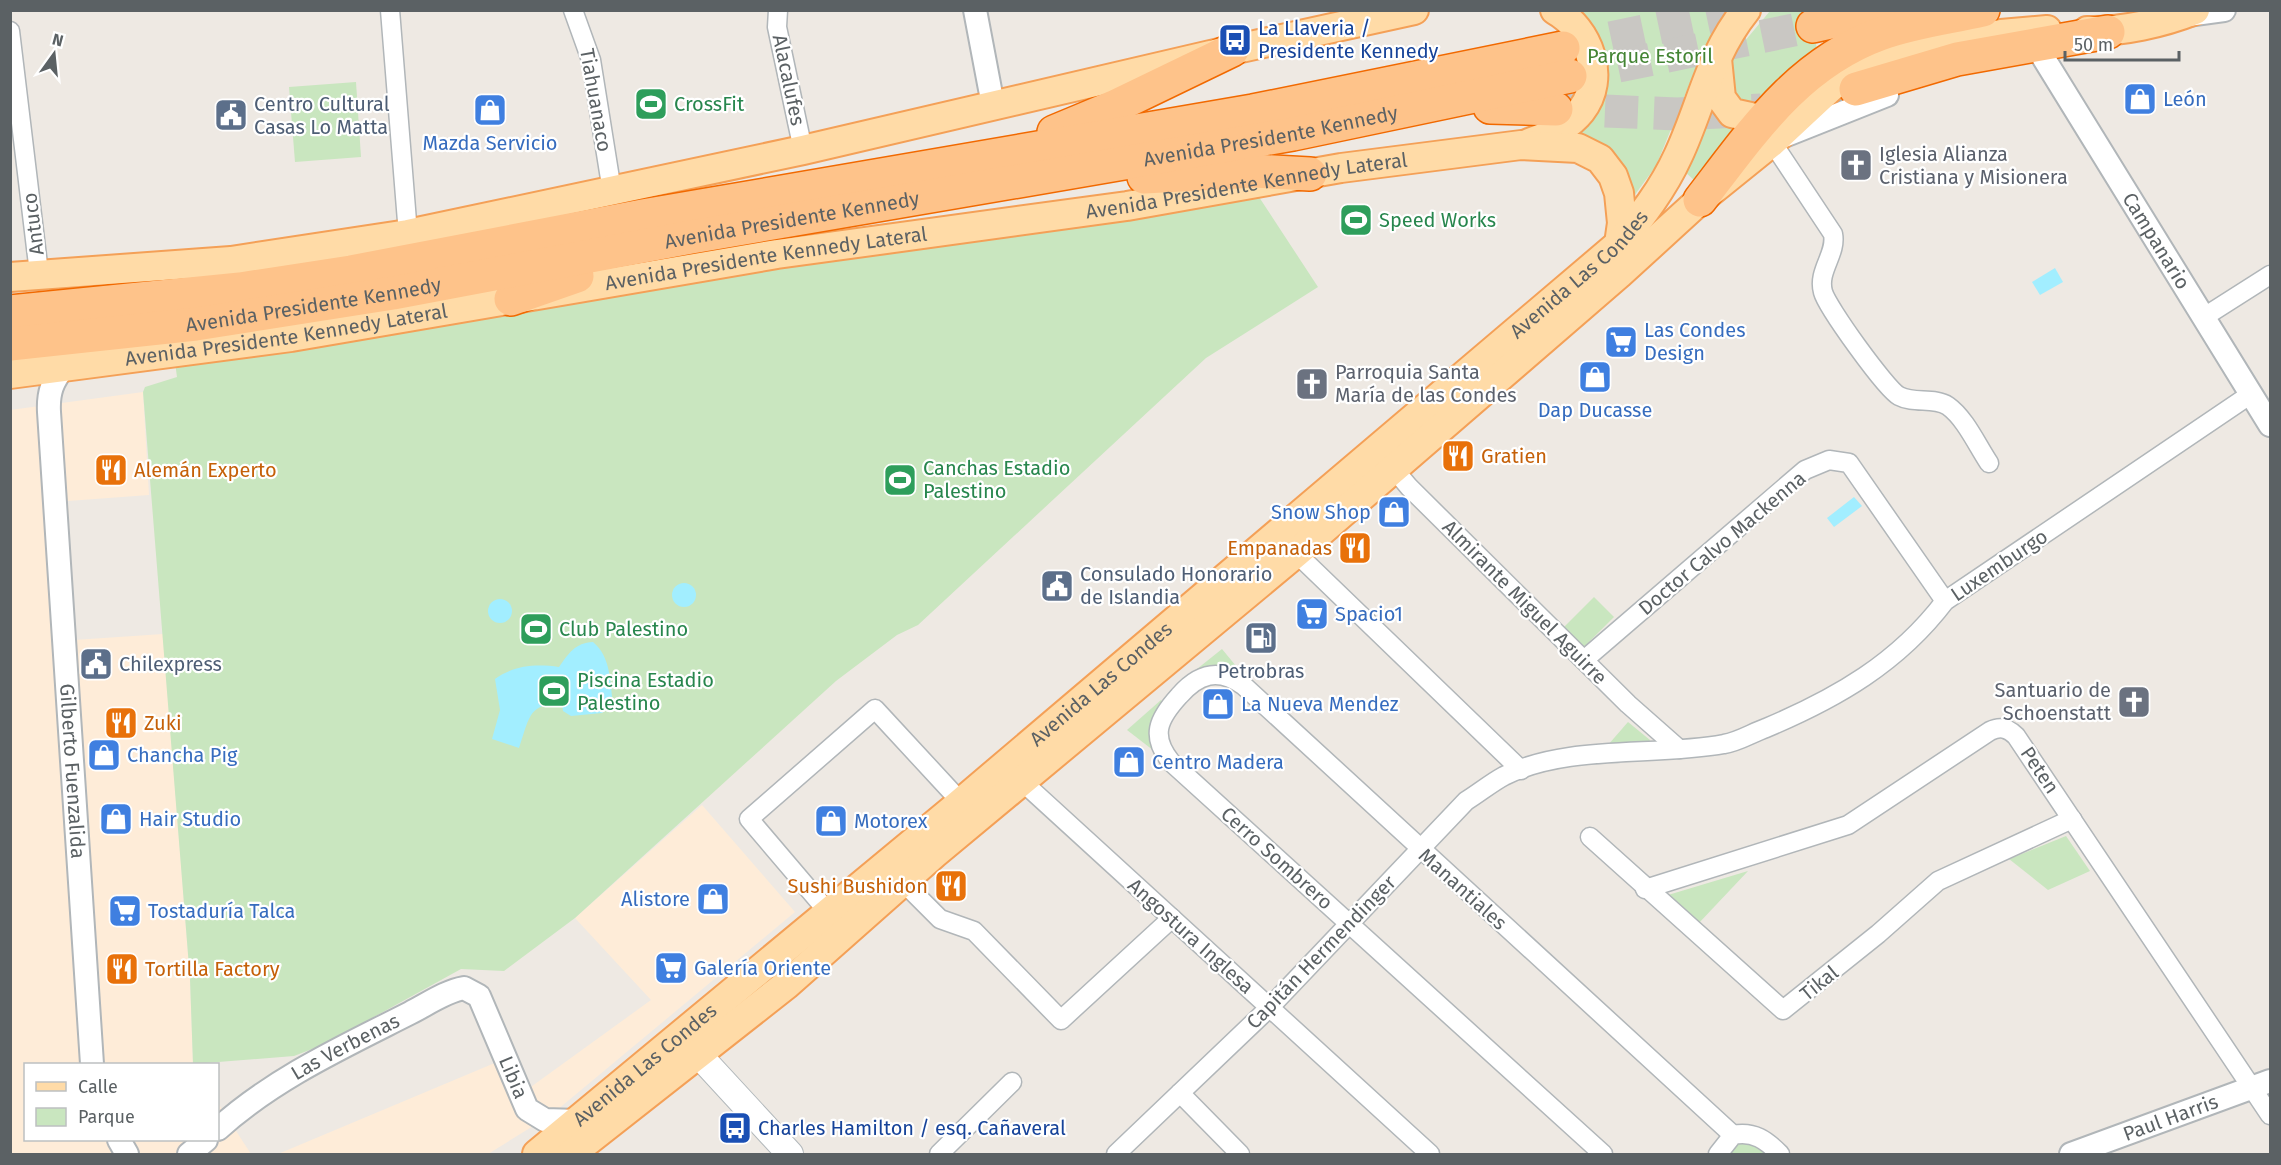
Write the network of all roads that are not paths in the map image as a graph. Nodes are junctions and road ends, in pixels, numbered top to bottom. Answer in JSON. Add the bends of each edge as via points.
{"nodes":[{"id":1,"x":390,"y":10,"type":"edge"},
{"id":2,"x":573,"y":10,"type":"edge"},
{"id":3,"x":778,"y":10,"type":"edge"},
{"id":4,"x":975,"y":10,"type":"edge"},
{"id":5,"x":1414,"y":10,"type":"edge"},
{"id":6,"x":1555,"y":10,"type":"edge"},
{"id":7,"x":1746,"y":10,"type":"edge"},
{"id":8,"x":1885,"y":10,"type":"edge"},
{"id":9,"x":1983,"y":10,"type":"edge"},
{"id":10,"x":2224,"y":10,"type":"edge"},
{"id":11,"x":2188,"y":13,"type":"edge"},
{"id":12,"x":1813,"y":26,"type":"tunnel mouth"},
{"id":13,"x":10,"y":32,"type":"edge"},
{"id":14,"x":2108,"y":32,"type":"junction"},
{"id":15,"x":1232,"y":50,"type":"junction"},
{"id":16,"x":1717,"y":54,"type":"junction"},
{"id":17,"x":2043,"y":57,"type":"junction"},
{"id":18,"x":1856,"y":89,"type":"dead end"},
{"id":19,"x":14,"y":99,"type":"edge"},
{"id":20,"x":993,"y":105,"type":"junction"},
{"id":21,"x":1556,"y":108,"type":"tunnel mouth"},
{"id":22,"x":1410,"y":110,"type":"junction"},
{"id":23,"x":1768,"y":129,"type":"junction"},
{"id":24,"x":1521,"y":145,"type":"junction"},
{"id":25,"x":803,"y":150,"type":"junction"},
{"id":26,"x":999,"y":156,"type":"junction"},
{"id":27,"x":1061,"y":174,"type":"junction"},
{"id":28,"x":1310,"y":174,"type":"junction"},
{"id":29,"x":612,"y":191,"type":"junction"},
{"id":30,"x":1700,"y":200,"type":"joint"},
{"id":31,"x":408,"y":234,"type":"junction"},
{"id":32,"x":691,"y":237,"type":"junction"},
{"id":33,"x":1619,"y":244,"type":"junction"},
{"id":34,"x":39,"y":273,"type":"junction"},
{"id":35,"x":2271,"y":275,"type":"edge"},
{"id":36,"x":10,"y":277,"type":"edge"},
{"id":37,"x":511,"y":299,"type":"junction"},
{"id":38,"x":17,"y":310,"type":"edge"},
{"id":39,"x":2204,"y":316,"type":"junction"},
{"id":40,"x":10,"y":344,"type":"edge"},
{"id":41,"x":65,"y":366,"type":"junction"},
{"id":42,"x":10,"y":375,"type":"edge"},
{"id":43,"x":2251,"y":394,"type":"junction"},
{"id":44,"x":48,"y":405,"type":"junction"},
{"id":45,"x":2271,"y":425,"type":"edge"},
{"id":46,"x":1386,"y":458,"type":"junction"},
{"id":47,"x":1989,"y":463,"type":"dead end"},
{"id":48,"x":1296,"y":553,"type":"junction"},
{"id":49,"x":1945,"y":601,"type":"junction"},
{"id":50,"x":1584,"y":660,"type":"junction"},
{"id":51,"x":1162,"y":666,"type":"junction"},
{"id":52,"x":1184,"y":690,"type":"junction"},
{"id":53,"x":1679,"y":749,"type":"junction"},
{"id":54,"x":1521,"y":770,"type":"junction"},
{"id":55,"x":1013,"y":773,"type":"junction"},
{"id":56,"x":961,"y":802,"type":"junction"},
{"id":57,"x":2072,"y":819,"type":"junction"},
{"id":58,"x":1590,"y":837,"type":"dead end"},
{"id":59,"x":1419,"y":850,"type":"junction"},
{"id":60,"x":903,"y":882,"type":"junction"},
{"id":61,"x":1645,"y":889,"type":"junction"},
{"id":62,"x":829,"y":913,"type":"junction"},
{"id":63,"x":1172,"y":918,"type":"junction"},
{"id":64,"x":1350,"y":923,"type":"junction"},
{"id":65,"x":479,"y":996,"type":"joint"},
{"id":66,"x":1269,"y":1008,"type":"junction"},
{"id":67,"x":680,"y":1035,"type":"junction"},
{"id":68,"x":699,"y":1057,"type":"junction"},
{"id":69,"x":92,"y":1063,"type":"edge"},
{"id":70,"x":1012,"y":1082,"type":"dead end"},
{"id":71,"x":2261,"y":1084,"type":"edge"},
{"id":72,"x":1180,"y":1093,"type":"junction"},
{"id":73,"x":2271,"y":1115,"type":"edge"},
{"id":74,"x":578,"y":1121,"type":"junction"},
{"id":75,"x":219,"y":1128,"type":"edge"},
{"id":76,"x":1732,"y":1135,"type":"junction"},
{"id":77,"x":120,"y":1141,"type":"edge"},
{"id":78,"x":205,"y":1141,"type":"edge"},
{"id":79,"x":778,"y":1150,"type":"edge"},
{"id":80,"x":2086,"y":1152,"type":"edge"},
{"id":81,"x":127,"y":1155,"type":"edge"},
{"id":82,"x":189,"y":1155,"type":"edge"},
{"id":83,"x":537,"y":1155,"type":"edge"},
{"id":84,"x":571,"y":1155,"type":"edge"},
{"id":85,"x":939,"y":1155,"type":"edge"},
{"id":86,"x":1116,"y":1155,"type":"edge"},
{"id":87,"x":1240,"y":1155,"type":"edge"},
{"id":88,"x":1430,"y":1155,"type":"edge"},
{"id":89,"x":1603,"y":1155,"type":"edge"},
{"id":90,"x":1718,"y":1155,"type":"edge"},
{"id":91,"x":1780,"y":1155,"type":"edge"}],
"edges":[{"from":1,"to":31,"type":"street"},
{"from":2,"to":29,"type":"street","name":"Tiahuanaco","via":[[591,60]]},
{"from":3,"to":25,"type":"street","name":"Alacalufes","via":[[777,27]]},
{"from":4,"to":20,"type":"street"},
{"from":5,"to":15,"type":"main road"},
{"from":6,"to":24,"type":"main road","via":[[1573,23],[1588,45],[1593,74],[1589,95],[1568,123]]},
{"from":7,"to":16,"type":"main road","name":"Avenida Las Condes"},
{"from":8,"to":12,"type":"highway"},
{"from":9,"to":23,"type":"highway","via":[[1900,28],[1847,48],[1803,78]]},
{"from":10,"to":11,"type":"street"},
{"from":11,"to":14,"type":"main road"},
{"from":13,"to":19,"type":"street","name":"Antuco"},
{"from":14,"to":17,"type":"street","via":[[2080,47]]},
{"from":14,"to":18,"type":"highway","via":[[1957,59]]},
{"from":14,"to":23,"type":"main road","via":[[2024,32],[1919,46],[1865,65],[1819,97],[1791,110]]},
{"from":15,"to":20,"type":"main road"},
{"from":15,"to":26,"type":"highway","via":[[1114,107]]},
{"from":16,"to":23,"type":"main road","via":[[1719,89],[1727,109]]},
{"from":16,"to":33,"type":"main road","name":"Avenida Las Condes","via":[[1668,176]]},
{"from":17,"to":23,"type":"street","via":[[1905,89],[1846,110]]},
{"from":17,"to":39,"type":"street","name":"Campanario"},
{"from":19,"to":34,"type":"street","name":"Antuco"},
{"from":20,"to":25,"type":"main road"},
{"from":21,"to":22,"type":"highway"},
{"from":22,"to":26,"type":"highway","name":"Avenida Presidente Kennedy","via":[[1567,62],[1275,106]]},
{"from":22,"to":27,"type":"highway","name":"Avenida Presidente Kennedy"},
{"from":23,"to":30,"type":"highway"},
{"from":23,"to":47,"type":"street","via":[[1833,234],[1821,280],[1827,302],[1888,387],[1907,399],[1939,402],[1950,408]]},
{"from":24,"to":28,"type":"main road","name":"Avenida Presidente Kennedy Lateral"},
{"from":24,"to":33,"type":"main road","via":[[1578,147],[1600,159],[1613,176],[1619,193]]},
{"from":25,"to":29,"type":"main road"},
{"from":26,"to":38,"type":"highway","name":"Avenida Presidente Kennedy","via":[[624,220],[351,272],[240,289]]},
{"from":27,"to":28,"type":"highway"},
{"from":27,"to":32,"type":"highway","name":"Avenida Presidente Kennedy"},
{"from":28,"to":37,"type":"main road","name":"Avenida Presidente Kennedy Lateral","via":[[1149,202],[849,243]]},
{"from":29,"to":31,"type":"main road"},
{"from":30,"to":46,"type":"main road","name":"Avenida Las Condes","via":[[1619,274]]},
{"from":31,"to":34,"type":"main road","via":[[231,261]]},
{"from":32,"to":37,"type":"highway"},
{"from":32,"to":40,"type":"highway","name":"Avenida Presidente Kennedy","via":[[294,309]]},
{"from":33,"to":46,"type":"main road","name":"Avenida Las Condes"},
{"from":34,"to":36,"type":"main road"},
{"from":35,"to":39,"type":"street"},
{"from":37,"to":41,"type":"main road","name":"Avenida Presidente Kennedy Lateral","via":[[281,339]]},
{"from":39,"to":43,"type":"street","name":"Campanario"},
{"from":41,"to":42,"type":"main road","name":"Avenida Presidente Kennedy Lateral"},
{"from":41,"to":44,"type":"street","name":"Gilberto Fuenzalida","via":[[55,377]]},
{"from":42,"to":44,"type":"street","via":[[37,391]]},
{"from":43,"to":45,"type":"street","name":"Campanario"},
{"from":43,"to":49,"type":"street","name":"Luxemburgo"},
{"from":44,"to":69,"type":"street","name":"Gilberto Fuenzalida"},
{"from":46,"to":48,"type":"main road","name":"Avenida Las Condes"},
{"from":46,"to":50,"type":"street","name":"Almirante Miguel Aguirre"},
{"from":46,"to":55,"type":"main road","name":"Avenida Las Condes"},
{"from":48,"to":51,"type":"main road","name":"Avenida Las Condes"},
{"from":48,"to":54,"type":"street"},
{"from":49,"to":50,"type":"street","name":"Doctor Calvo Mackenna","via":[[1849,463],[1828,460],[1805,470]]},
{"from":49,"to":53,"type":"street","name":"Luxemburgo","via":[[1925,627],[1867,677],[1796,715],[1726,744]]},
{"from":50,"to":53,"type":"street","name":"Almirante Miguel Aguirre"},
{"from":51,"to":52,"type":"street"},
{"from":51,"to":55,"type":"main road","name":"Avenida Las Condes"},
{"from":52,"to":59,"type":"street","name":"Manantiales","via":[[1203,676],[1221,676],[1238,682]]},
{"from":52,"to":64,"type":"street","name":"Cerro Sombrero","via":[[1160,721],[1159,738],[1165,755]]},
{"from":53,"to":54,"type":"street","name":"Capitán Hermendinger","via":[[1611,752]]},
{"from":54,"to":59,"type":"street","name":"Capitán Hermendinger","via":[[1504,776],[1466,801]]},
{"from":55,"to":56,"type":"main road","name":"Avenida Las Condes"},
{"from":55,"to":60,"type":"main road","name":"Avenida Las Condes"},
{"from":55,"to":63,"type":"street","name":"Angostura Inglesa"},
{"from":56,"to":62,"type":"main road","name":"Avenida Las Condes"},
{"from":56,"to":62,"type":"street","via":[[875,709],[749,819]]},
{"from":57,"to":61,"type":"street","name":"Peten","via":[[2016,736],[1999,728],[1848,825]]},
{"from":57,"to":61,"type":"street","name":"Tikal","via":[[1938,881],[1783,1010]]},
{"from":57,"to":71,"type":"street","name":"Peten"},
{"from":58,"to":61,"type":"street","name":"Tikal"},
{"from":59,"to":64,"type":"street","name":"Capitán Hermendinger"},
{"from":59,"to":76,"type":"street","name":"Manantiales"},
{"from":60,"to":63,"type":"street","via":[[940,920],[974,931],[1061,1020]]},
{"from":60,"to":68,"type":"main road","name":"Avenida Las Condes"},
{"from":62,"to":67,"type":"main road","name":"Avenida Las Condes"},
{"from":63,"to":66,"type":"street","name":"Angostura Inglesa"},
{"from":64,"to":66,"type":"street","name":"Capitán Hermendinger"},
{"from":64,"to":89,"type":"street","name":"Cerro Sombrero"},
{"from":65,"to":74,"type":"street","name":"Libia","via":[[527,1109],[545,1120]]},
{"from":65,"to":75,"type":"street","name":"Las Verbenas","via":[[459,989],[402,1017],[266,1090]]},
{"from":66,"to":72,"type":"street","name":"Capitán Hermendinger"},
{"from":66,"to":88,"type":"street","name":"Angostura Inglesa"},
{"from":67,"to":68,"type":"main road"},
{"from":67,"to":74,"type":"main road","name":"Avenida Las Condes"},
{"from":68,"to":79,"type":"main road"},
{"from":68,"to":84,"type":"main road","name":"Avenida Las Condes"},
{"from":70,"to":85,"type":"street"},
{"from":71,"to":73,"type":"street","name":"Peten"},
{"from":71,"to":80,"type":"street","name":"Paul Harris"},
{"from":72,"to":86,"type":"street","name":"Capitán Hermendinger"},
{"from":72,"to":87,"type":"street"},
{"from":74,"to":83,"type":"main road","name":"Avenida Las Condes"},
{"from":76,"to":90,"type":"street"},
{"from":76,"to":91,"type":"street","via":[[1744,1133],[1765,1139]]},
{"from":77,"to":81,"type":"street"},
{"from":78,"to":82,"type":"street"}]}
